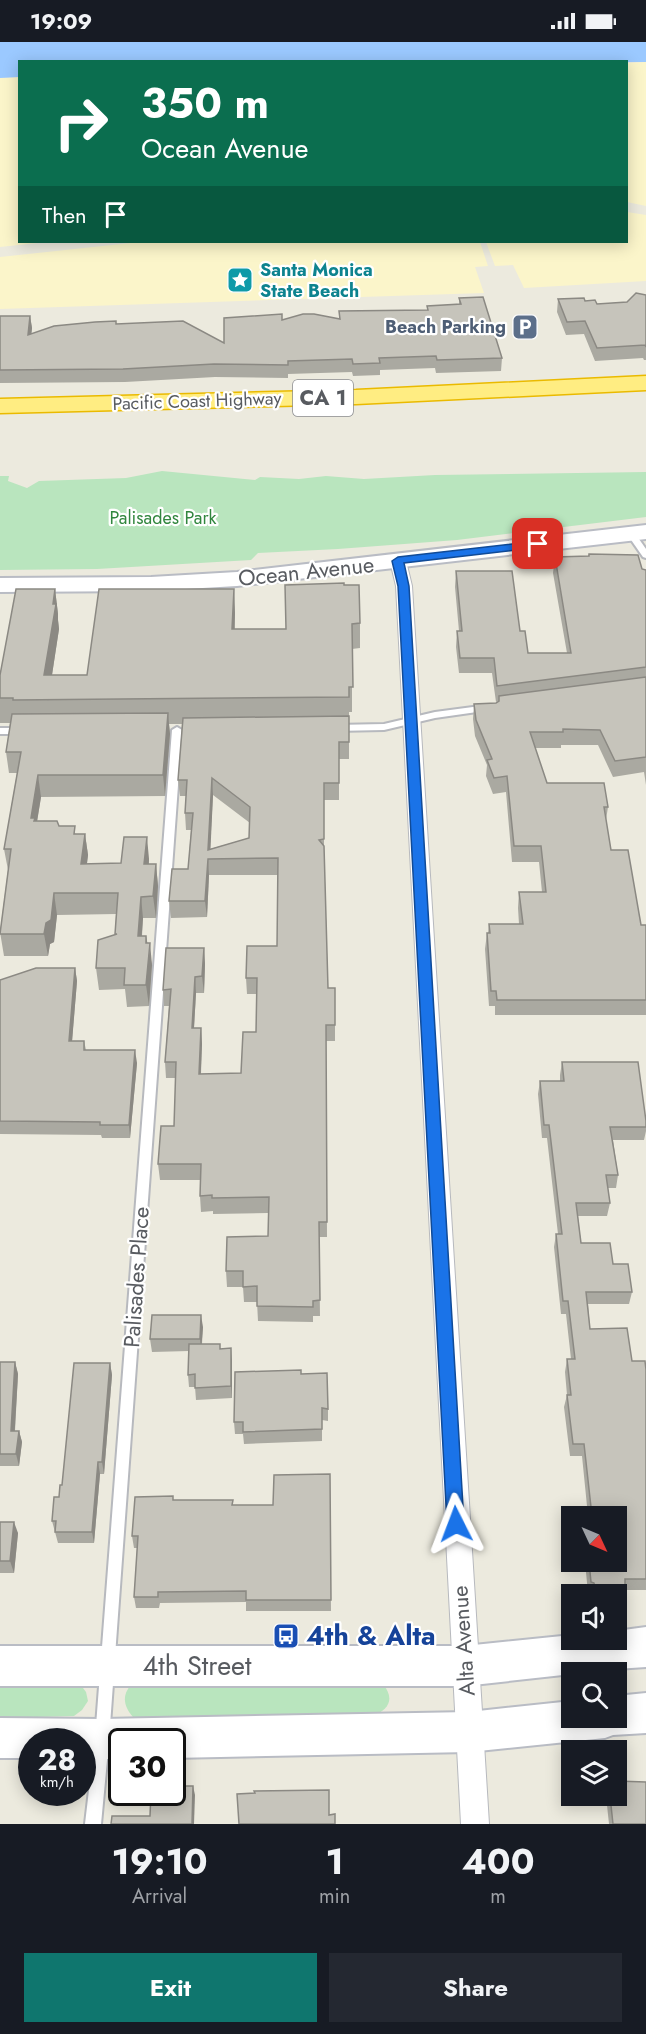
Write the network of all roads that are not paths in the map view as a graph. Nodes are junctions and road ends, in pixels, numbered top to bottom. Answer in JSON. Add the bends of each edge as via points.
{"nodes":[{"id":1,"x":646,"y":382,"type":"edge"},
{"id":2,"x":0,"y":406,"type":"edge"},
{"id":3,"x":639,"y":533,"type":"edge"},
{"id":4,"x":646,"y":555,"type":"edge"},
{"id":5,"x":398,"y":561,"type":"junction"},
{"id":6,"x":0,"y":585,"type":"edge"},
{"id":7,"x":500,"y":706,"type":"edge"},
{"id":8,"x":410,"y":721,"type":"junction"},
{"id":9,"x":320,"y":729,"type":"edge"},
{"id":10,"x":177,"y":730,"type":"dead end"},
{"id":11,"x":0,"y":731,"type":"edge"},
{"id":12,"x":35,"y":731,"type":"edge"},
{"id":13,"x":646,"y":1647,"type":"edge"},
{"id":14,"x":107,"y":1665,"type":"junction"},
{"id":15,"x":0,"y":1666,"type":"edge"},
{"id":16,"x":464,"y":1666,"type":"junction"},
{"id":17,"x":646,"y":1713,"type":"edge"},
{"id":18,"x":627,"y":1715,"type":"edge"},
{"id":19,"x":561,"y":1723,"type":"edge"},
{"id":20,"x":469,"y":1732,"type":"junction"},
{"id":21,"x":0,"y":1738,"type":"edge"},
{"id":22,"x":102,"y":1739,"type":"junction"},
{"id":23,"x":93,"y":1824,"type":"edge"},
{"id":24,"x":475,"y":1824,"type":"edge"}],
"edges":[{"from":1,"to":2,"type":"highway","name":"Pacific Coast Highway","number":"CA 1","via":[[356,397]]},
{"from":3,"to":4,"type":"lane"},
{"from":3,"to":5,"type":"street","name":"Ocean Avenue"},
{"from":5,"to":6,"type":"street","name":"Ocean Avenue","via":[[197,582]]},
{"from":5,"to":8,"type":"street","name":"Alta Avenue","via":[[404,586]]},
{"from":7,"to":8,"type":"lane"},
{"from":8,"to":9,"type":"lane","via":[[384,727]]},
{"from":8,"to":16,"type":"street","name":"Alta Avenue"},
{"from":10,"to":14,"type":"lane","name":"Palisades Place"},
{"from":11,"to":12,"type":"lane"},
{"from":13,"to":16,"type":"street","name":"4th Street"},
{"from":14,"to":15,"type":"street","name":"4th Street"},
{"from":14,"to":16,"type":"street","name":"4th Street"},
{"from":14,"to":22,"type":"lane","name":"Palisades Place"},
{"from":16,"to":20,"type":"street","name":"Alta Avenue"},
{"from":17,"to":18,"type":"street"},
{"from":19,"to":20,"type":"street"},
{"from":20,"to":22,"type":"street"},
{"from":20,"to":24,"type":"street","name":"Alta Avenue"},
{"from":21,"to":22,"type":"street"},
{"from":22,"to":23,"type":"lane","name":"Palisades Place"}]}
